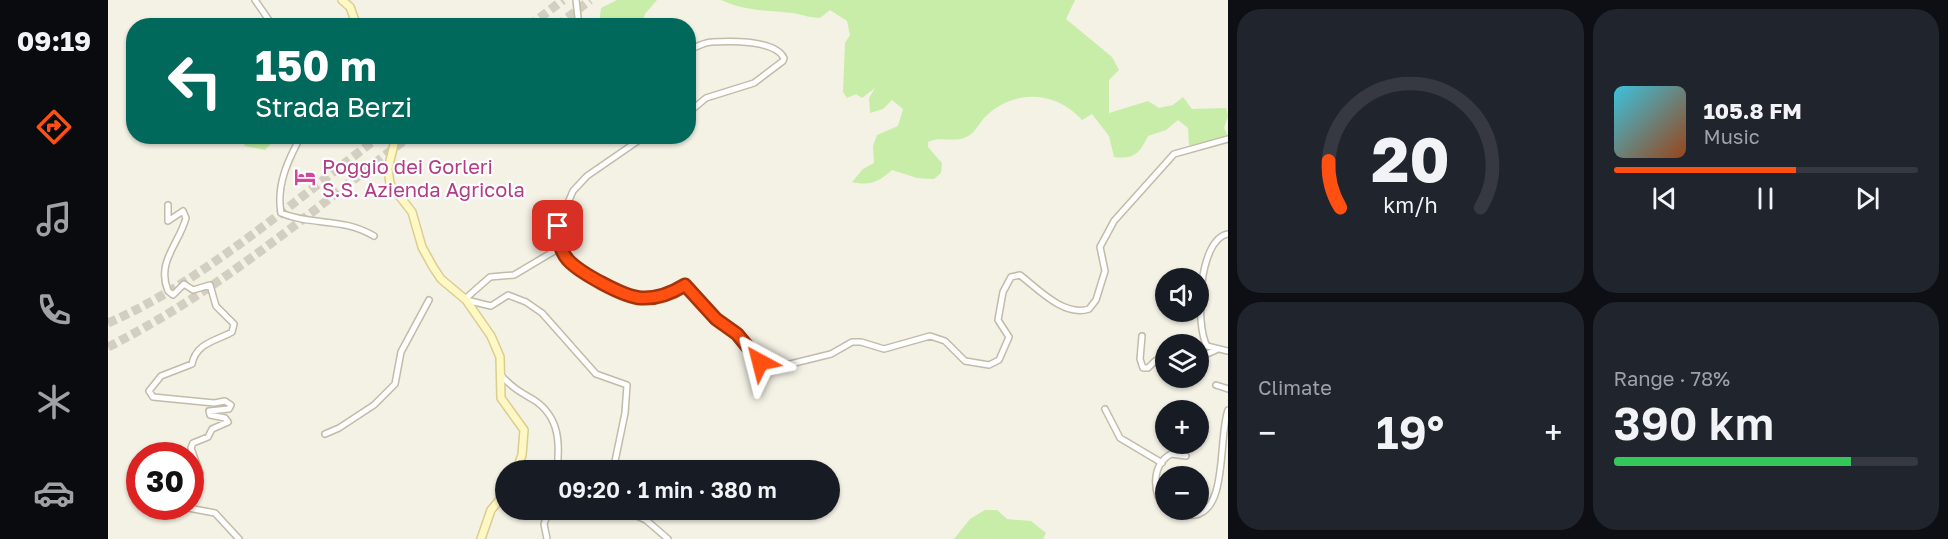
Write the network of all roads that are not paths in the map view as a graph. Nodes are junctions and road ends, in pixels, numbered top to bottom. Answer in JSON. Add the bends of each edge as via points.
{"nodes":[{"id":1,"x":255,"y":0,"type":"edge"},
{"id":2,"x":342,"y":0,"type":"edge"},
{"id":3,"x":576,"y":0,"type":"edge"},
{"id":4,"x":267,"y":18,"type":"edge"},
{"id":5,"x":354,"y":18,"type":"edge"},
{"id":6,"x":578,"y":18,"type":"edge"},
{"id":7,"x":696,"y":46,"type":"edge"},
{"id":8,"x":696,"y":106,"type":"edge"},
{"id":9,"x":1228,"y":139,"type":"edge"},
{"id":10,"x":297,"y":144,"type":"edge"},
{"id":11,"x":394,"y":144,"type":"edge"},
{"id":12,"x":633,"y":144,"type":"edge"},
{"id":13,"x":168,"y":205,"type":"dead end"},
{"id":14,"x":1228,"y":234,"type":"edge"},
{"id":15,"x":374,"y":236,"type":"dead end"},
{"id":16,"x":561,"y":247,"type":"junction"},
{"id":17,"x":429,"y":300,"type":"dead end"},
{"id":18,"x":465,"y":300,"type":"junction"},
{"id":19,"x":1142,"y":336,"type":"dead end"},
{"id":20,"x":1218,"y":349,"type":"junction"},
{"id":21,"x":1228,"y":351,"type":"edge"},
{"id":22,"x":1209,"y":353,"type":"edge"},
{"id":23,"x":1155,"y":361,"type":"edge"},
{"id":24,"x":500,"y":374,"type":"junction"},
{"id":25,"x":1216,"y":385,"type":"dead end"},
{"id":26,"x":1228,"y":389,"type":"edge"},
{"id":27,"x":1105,"y":409,"type":"dead end"},
{"id":28,"x":1228,"y":410,"type":"edge"},
{"id":29,"x":325,"y":434,"type":"dead end"},
{"id":30,"x":196,"y":442,"type":"edge"},
{"id":31,"x":1186,"y":456,"type":"dead end"},
{"id":32,"x":520,"y":460,"type":"edge"},
{"id":33,"x":558,"y":460,"type":"edge"},
{"id":34,"x":615,"y":460,"type":"edge"},
{"id":35,"x":1162,"y":463,"type":"junction"},
{"id":36,"x":1160,"y":466,"type":"edge"},
{"id":37,"x":495,"y":505,"type":"edge"},
{"id":38,"x":1209,"y":508,"type":"edge"},
{"id":39,"x":204,"y":511,"type":"edge"},
{"id":40,"x":545,"y":520,"type":"edge"},
{"id":41,"x":646,"y":520,"type":"edge"},
{"id":42,"x":239,"y":539,"type":"edge"},
{"id":43,"x":481,"y":539,"type":"edge"},
{"id":44,"x":547,"y":539,"type":"edge"},
{"id":45,"x":668,"y":539,"type":"edge"}],
"edges":[{"from":1,"to":4,"type":"street"},
{"from":2,"to":5,"type":"main road"},
{"from":3,"to":6,"type":"street"},
{"from":7,"to":8,"type":"street","via":[[709,42],[770,45],[780,50],[784,60],[754,83],[706,98]]},
{"from":9,"to":16,"type":"street","via":[[1174,154],[1122,211],[1100,247],[1105,271],[1091,307],[1082,311],[1046,297],[1017,275],[1006,285],[998,323],[1009,337],[999,360],[993,364],[965,361],[945,341],[930,336],[888,348],[852,342],[831,354],[773,367],[760,362],[737,334],[716,319],[685,285],[660,296],[640,298],[597,281],[568,260]]},
{"from":10,"to":15,"type":"street","via":[[283,177],[281,213],[336,221]]},
{"from":11,"to":18,"type":"main road","via":[[388,169],[390,184],[412,212],[422,247],[435,271]]},
{"from":12,"to":16,"type":"street","via":[[573,190],[558,226]]},
{"from":13,"to":30,"type":"street","via":[[168,221],[183,211],[186,218],[164,272],[168,291],[173,295],[184,285],[193,290],[210,285],[216,306],[234,324],[232,332],[200,346],[192,364],[161,376],[149,391],[153,397],[225,401],[231,405],[229,409],[209,411],[228,422]]},
{"from":14,"to":20,"type":"street","via":[[1213,243],[1202,279],[1203,338],[1208,346]]},
{"from":16,"to":18,"type":"street","via":[[514,275],[490,277]]},
{"from":17,"to":29,"type":"street","via":[[401,352],[395,384],[374,405]]},
{"from":18,"to":24,"type":"main road","via":[[497,349]]},
{"from":18,"to":34,"type":"street","via":[[491,306],[508,295],[526,302],[554,325],[596,374],[627,385]]},
{"from":19,"to":23,"type":"street","via":[[1143,368]]},
{"from":20,"to":21,"type":"street"},
{"from":20,"to":22,"type":"street"},
{"from":24,"to":32,"type":"main road","via":[[501,398],[524,430]]},
{"from":24,"to":33,"type":"street","via":[[551,416],[560,446]]},
{"from":25,"to":26,"type":"street"},
{"from":27,"to":35,"type":"street","via":[[1120,438]]},
{"from":28,"to":38,"type":"street","via":[[1223,431],[1222,487]]},
{"from":31,"to":35,"type":"street","via":[[1171,454]]},
{"from":35,"to":36,"type":"street"},
{"from":37,"to":43,"type":"main road"},
{"from":39,"to":42,"type":"street","via":[[215,513]]},
{"from":40,"to":44,"type":"street"},
{"from":41,"to":45,"type":"street"}]}
